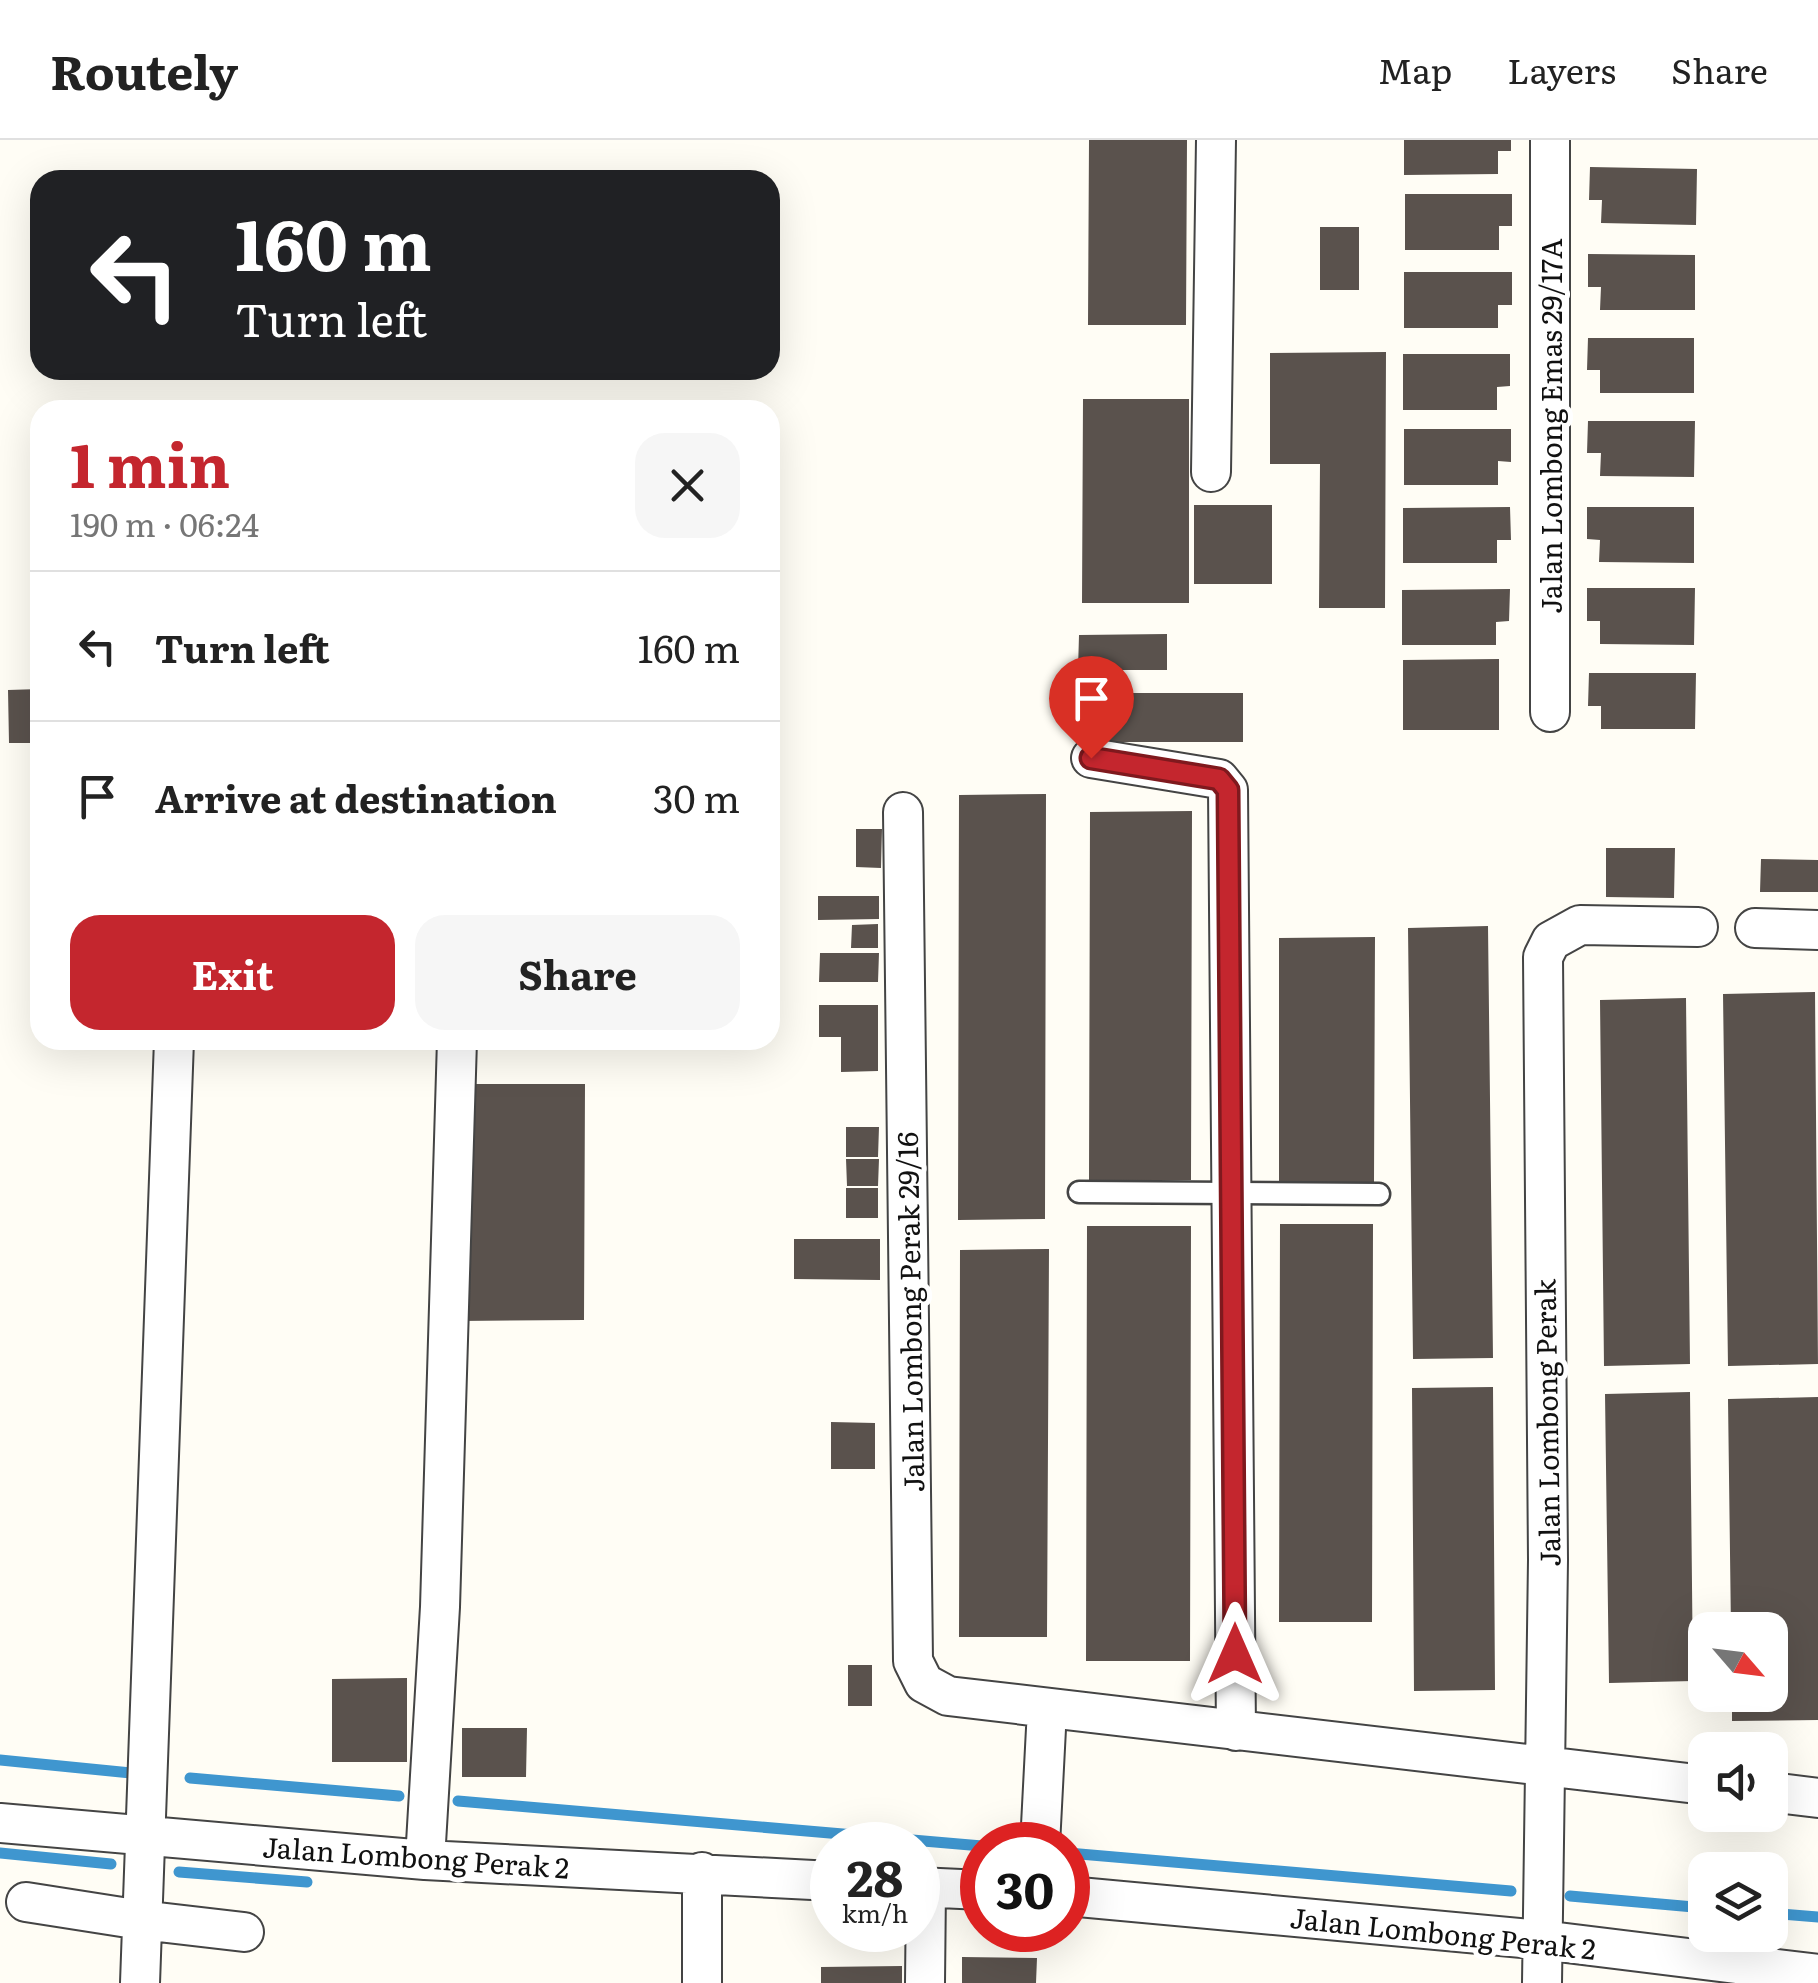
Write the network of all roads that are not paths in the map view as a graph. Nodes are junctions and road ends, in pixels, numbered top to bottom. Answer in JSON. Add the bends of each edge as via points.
{"nodes":[{"id":1,"x":1216,"y":140,"type":"edge"},
{"id":2,"x":1550,"y":140,"type":"edge"},
{"id":3,"x":1212,"y":472,"type":"dead end"},
{"id":4,"x":1550,"y":712,"type":"dead end"},
{"id":5,"x":1091,"y":758,"type":"dead end"},
{"id":6,"x":902,"y":812,"type":"dead end"},
{"id":7,"x":1698,"y":927,"type":"dead end"},
{"id":8,"x":1755,"y":928,"type":"dead end"},
{"id":9,"x":1818,"y":930,"type":"edge"},
{"id":10,"x":174,"y":1050,"type":"edge"},
{"id":11,"x":457,"y":1050,"type":"edge"},
{"id":12,"x":1079,"y":1192,"type":"dead end"},
{"id":13,"x":1232,"y":1193,"type":"junction"},
{"id":14,"x":1379,"y":1194,"type":"dead end"},
{"id":15,"x":1047,"y":1709,"type":"junction"},
{"id":16,"x":1236,"y":1731,"type":"junction"},
{"id":17,"x":1546,"y":1767,"type":"junction"},
{"id":18,"x":1688,"y":1783,"type":"edge"},
{"id":19,"x":1788,"y":1794,"type":"edge"},
{"id":20,"x":1818,"y":1798,"type":"edge"},
{"id":21,"x":1041,"y":1822,"type":"edge"},
{"id":22,"x":0,"y":1824,"type":"edge"},
{"id":23,"x":146,"y":1838,"type":"junction"},
{"id":24,"x":425,"y":1860,"type":"junction"},
{"id":25,"x":702,"y":1872,"type":"junction"},
{"id":26,"x":810,"y":1879,"type":"edge"},
{"id":27,"x":1090,"y":1898,"type":"edge"},
{"id":28,"x":26,"y":1902,"type":"dead end"},
{"id":29,"x":140,"y":1920,"type":"junction"},
{"id":30,"x":244,"y":1932,"type":"dead end"},
{"id":31,"x":1542,"y":1940,"type":"junction"},
{"id":32,"x":924,"y":1952,"type":"edge"},
{"id":33,"x":1818,"y":1974,"type":"edge"},
{"id":34,"x":140,"y":1983,"type":"edge"},
{"id":35,"x":702,"y":1983,"type":"edge"},
{"id":36,"x":925,"y":1983,"type":"edge"},
{"id":37,"x":1542,"y":1983,"type":"edge"}],
"edges":[{"from":1,"to":3,"type":"street"},
{"from":2,"to":4,"type":"street","name":"Jalan Lombong Emas 29/17A"},
{"from":5,"to":13,"type":"street","via":[[1219,779],[1228,790]]},
{"from":6,"to":15,"type":"street","name":"Jalan Lombong Perak 29/16","via":[[913,1661],[924,1684],[948,1696]]},
{"from":7,"to":17,"type":"street","name":"Jalan Lombong Perak","via":[[1580,924],[1552,940],[1543,956]]},
{"from":8,"to":9,"type":"street"},
{"from":10,"to":23,"type":"street"},
{"from":11,"to":24,"type":"street","via":[[440,1606]]},
{"from":12,"to":13,"type":"lane"},
{"from":13,"to":14,"type":"lane"},
{"from":13,"to":16,"type":"street"},
{"from":15,"to":16,"type":"street","name":"Jalan Lombong Perak 29/16"},
{"from":15,"to":21,"type":"street"},
{"from":16,"to":17,"type":"street","name":"Jalan Lombong Perak 29/16"},
{"from":17,"to":18,"type":"street","name":"Jalan Lombong Perak 29/16"},
{"from":17,"to":31,"type":"street","name":"Jalan Lombong Perak"},
{"from":19,"to":20,"type":"street"},
{"from":22,"to":23,"type":"street","name":"Jalan Lombong Perak 2"},
{"from":23,"to":24,"type":"street","name":"Jalan Lombong Perak 2"},
{"from":23,"to":29,"type":"street"},
{"from":24,"to":25,"type":"street","name":"Jalan Lombong Perak 2"},
{"from":25,"to":26,"type":"street","name":"Jalan Lombong Perak 2"},
{"from":25,"to":35,"type":"street"},
{"from":27,"to":31,"type":"street","name":"Jalan Lombong Perak 2"},
{"from":28,"to":29,"type":"street"},
{"from":29,"to":30,"type":"street"},
{"from":29,"to":34,"type":"street"},
{"from":31,"to":33,"type":"street","name":"Jalan Lombong Perak 2"},
{"from":31,"to":37,"type":"street","name":"Jalan Lombong Perak"},
{"from":32,"to":36,"type":"street"}]}
